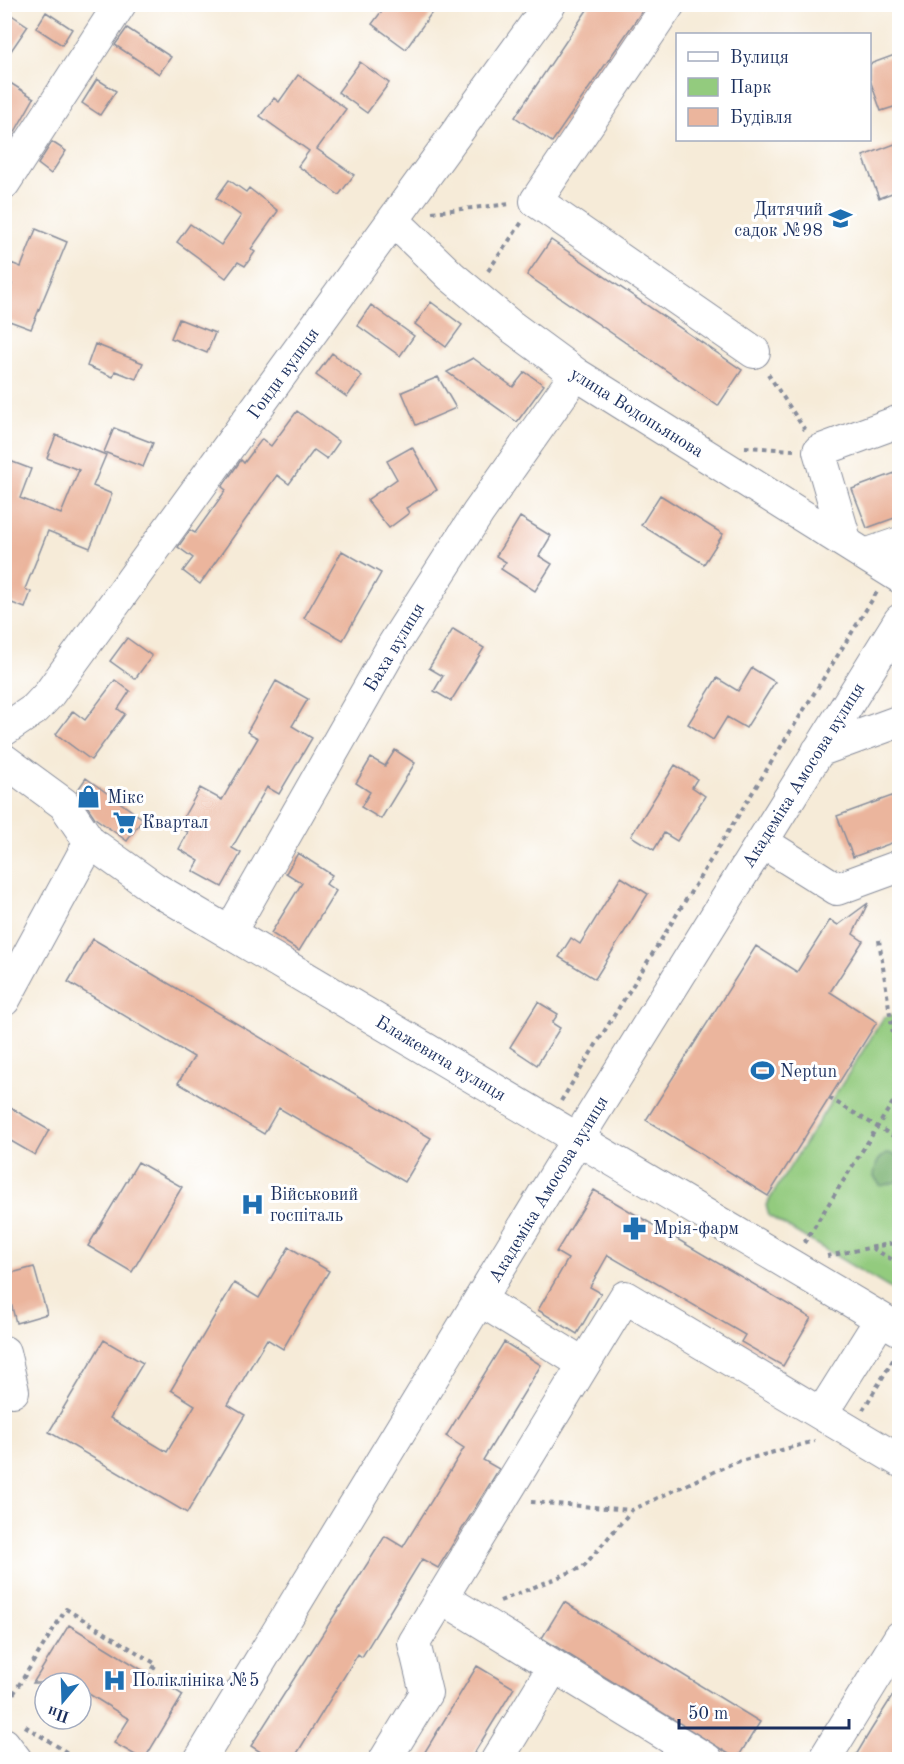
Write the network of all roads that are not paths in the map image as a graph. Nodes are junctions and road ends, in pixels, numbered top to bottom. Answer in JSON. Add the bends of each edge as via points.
{"nodes":[{"id":1,"x":120,"y":4,"type":"edge"},
{"id":2,"x":550,"y":4,"type":"edge"},
{"id":3,"x":669,"y":4,"type":"edge"},
{"id":4,"x":4,"y":183,"type":"edge"},
{"id":5,"x":394,"y":221,"type":"junction"},
{"id":6,"x":754,"y":352,"type":"road end"},
{"id":7,"x":576,"y":374,"type":"junction"},
{"id":8,"x":900,"y":421,"type":"edge"},
{"id":9,"x":880,"y":558,"type":"edge"},
{"id":10,"x":900,"y":620,"type":"edge"},
{"id":11,"x":900,"y":721,"type":"edge"},
{"id":12,"x":4,"y":730,"type":"edge"},
{"id":13,"x":818,"y":751,"type":"junction"},
{"id":14,"x":4,"y":760,"type":"edge"},
{"id":15,"x":90,"y":842,"type":"junction"},
{"id":16,"x":762,"y":842,"type":"junction"},
{"id":17,"x":900,"y":866,"type":"edge"},
{"id":18,"x":230,"y":932,"type":"junction"},
{"id":19,"x":4,"y":999,"type":"edge"},
{"id":20,"x":578,"y":1138,"type":"junction"},
{"id":21,"x":480,"y":1300,"type":"junction"},
{"id":22,"x":892,"y":1334,"type":"edge"},
{"id":23,"x":4,"y":1352,"type":"edge"},
{"id":24,"x":584,"y":1364,"type":"junction"},
{"id":25,"x":13,"y":1391,"type":"dead end"},
{"id":26,"x":822,"y":1413,"type":"junction"},
{"id":27,"x":900,"y":1461,"type":"edge"},
{"id":28,"x":441,"y":1597,"type":"junction"},
{"id":29,"x":900,"y":1637,"type":"edge"},
{"id":30,"x":554,"y":1666,"type":"junction"},
{"id":31,"x":14,"y":1735,"type":"edge"},
{"id":32,"x":16,"y":1760,"type":"edge"},
{"id":33,"x":200,"y":1760,"type":"edge"},
{"id":34,"x":385,"y":1760,"type":"edge"},
{"id":35,"x":497,"y":1760,"type":"edge"},
{"id":36,"x":707,"y":1760,"type":"edge"},
{"id":37,"x":824,"y":1760,"type":"edge"}],
"edges":[{"from":1,"to":4,"type":"street"},
{"from":2,"to":5,"type":"street","name":"Гонди вулиця"},
{"from":3,"to":6,"type":"street","via":[[536,201]]},
{"from":5,"to":7,"type":"street","name":"улица Водопьянова","via":[[460,284]]},
{"from":5,"to":12,"type":"street","name":"Гонди вулиця","via":[[49,694]]},
{"from":7,"to":9,"type":"street","name":"улица Водопьянова"},
{"from":7,"to":18,"type":"street","name":"Баха вулиця","via":[[478,513],[394,644]]},
{"from":8,"to":9,"type":"street","via":[[819,451]]},
{"from":10,"to":13,"type":"street","name":"Академіка Амосова вулиця"},
{"from":11,"to":13,"type":"street"},
{"from":13,"to":16,"type":"street","name":"Академіка Амосова вулиця"},
{"from":14,"to":15,"type":"street","name":"Блажевича вулиця","via":[[64,804]]},
{"from":15,"to":18,"type":"street","name":"Блажевича вулиця","via":[[154,888]]},
{"from":15,"to":19,"type":"street"},
{"from":16,"to":17,"type":"street","via":[[837,889]]},
{"from":16,"to":20,"type":"street","name":"Академіка Амосова вулиця"},
{"from":18,"to":20,"type":"street","name":"Блажевича вулиця"},
{"from":20,"to":21,"type":"street","name":"Академіка Амосова вулиця"},
{"from":20,"to":22,"type":"street","name":"Блажевича вулиця"},
{"from":21,"to":24,"type":"street"},
{"from":21,"to":33,"type":"street","name":"Академіка Амосова вулиця"},
{"from":22,"to":26,"type":"street"},
{"from":23,"to":25,"type":"street"},
{"from":24,"to":26,"type":"street","via":[[625,1296]]},
{"from":24,"to":28,"type":"street"},
{"from":26,"to":27,"type":"street"},
{"from":28,"to":30,"type":"street"},
{"from":28,"to":34,"type":"street","via":[[414,1643],[426,1693]]},
{"from":29,"to":37,"type":"street"},
{"from":30,"to":35,"type":"street"},
{"from":30,"to":36,"type":"street"},
{"from":31,"to":32,"type":"street"}]}
